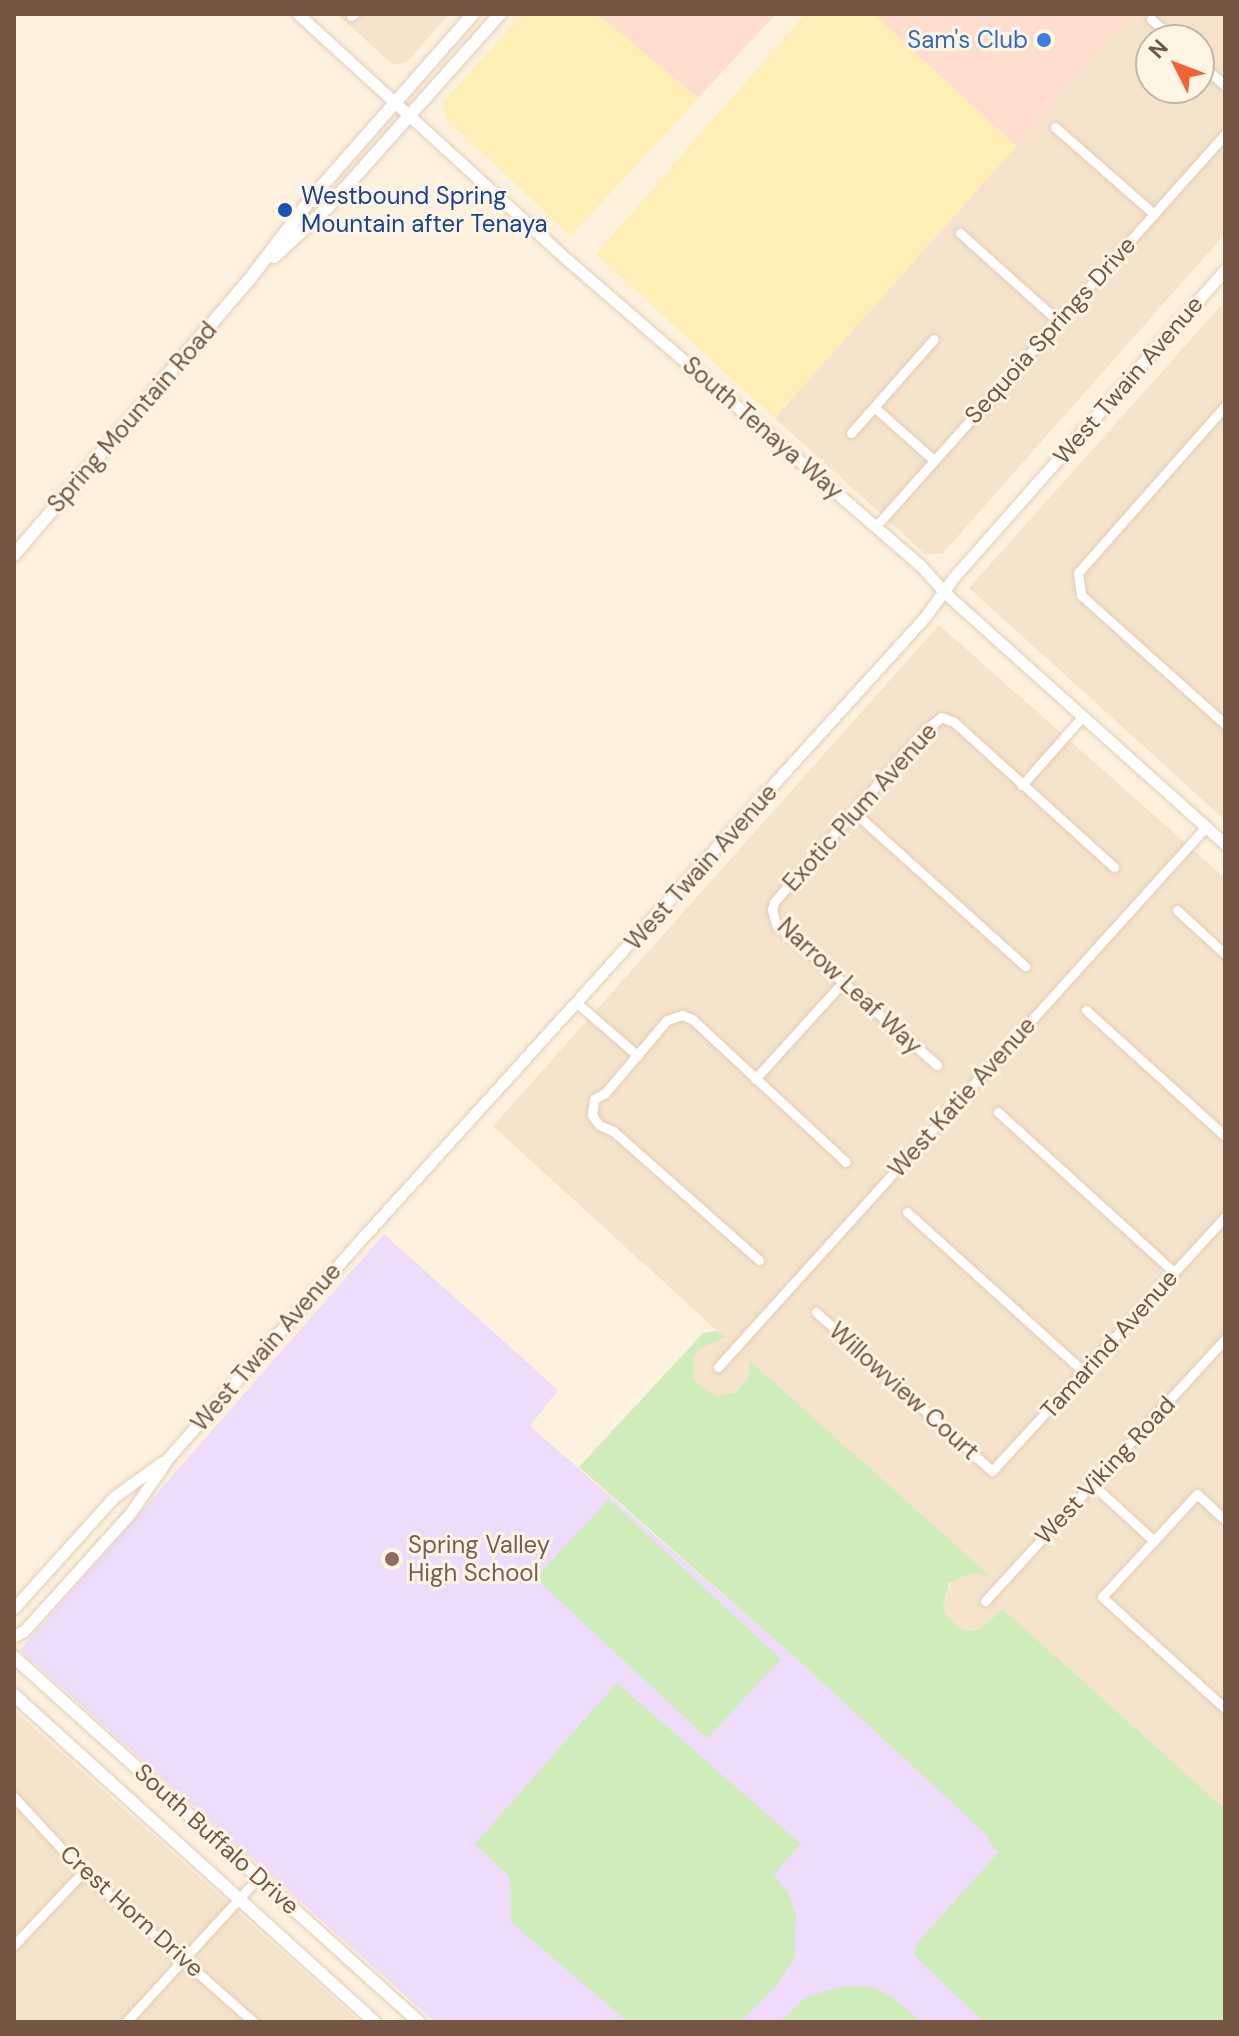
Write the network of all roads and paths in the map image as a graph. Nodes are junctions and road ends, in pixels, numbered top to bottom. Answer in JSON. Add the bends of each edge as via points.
{"nodes":[{"id":1,"x":298,"y":14,"type":"edge"},
{"id":2,"x":473,"y":14,"type":"edge"},
{"id":3,"x":500,"y":14,"type":"edge"},
{"id":4,"x":1151,"y":19,"type":"dead end"},
{"id":5,"x":1156,"y":24,"type":"edge"},
{"id":6,"x":395,"y":102,"type":"junction"},
{"id":7,"x":410,"y":116,"type":"junction"},
{"id":8,"x":1055,"y":127,"type":"dead end"},
{"id":9,"x":1225,"y":134,"type":"edge"},
{"id":10,"x":1154,"y":214,"type":"junction"},
{"id":11,"x":960,"y":233,"type":"dead end"},
{"id":12,"x":1225,"y":270,"type":"edge"},
{"id":13,"x":249,"y":280,"type":"junction"},
{"id":14,"x":1058,"y":321,"type":"junction"},
{"id":15,"x":934,"y":339,"type":"dead end"},
{"id":16,"x":1225,"y":406,"type":"edge"},
{"id":17,"x":874,"y":407,"type":"junction"},
{"id":18,"x":851,"y":433,"type":"dead end"},
{"id":19,"x":934,"y":460,"type":"junction"},
{"id":20,"x":876,"y":526,"type":"junction"},
{"id":21,"x":14,"y":555,"type":"edge"},
{"id":22,"x":944,"y":592,"type":"junction"},
{"id":23,"x":1083,"y":716,"type":"junction"},
{"id":24,"x":1225,"y":724,"type":"edge"},
{"id":25,"x":1022,"y":785,"type":"junction"},
{"id":26,"x":855,"y":813,"type":"junction"},
{"id":27,"x":1206,"y":827,"type":"junction"},
{"id":28,"x":1225,"y":844,"type":"edge"},
{"id":29,"x":1114,"y":867,"type":"dead end"},
{"id":30,"x":774,"y":902,"type":"joint"},
{"id":31,"x":1177,"y":910,"type":"dead end"},
{"id":32,"x":1225,"y":954,"type":"edge"},
{"id":33,"x":1025,"y":966,"type":"dead end"},
{"id":34,"x":843,"y":982,"type":"junction"},
{"id":35,"x":578,"y":1004,"type":"junction"},
{"id":36,"x":1086,"y":1010,"type":"dead end"},
{"id":37,"x":638,"y":1056,"type":"junction"},
{"id":38,"x":937,"y":1065,"type":"dead end"},
{"id":39,"x":755,"y":1079,"type":"junction"},
{"id":40,"x":998,"y":1112,"type":"dead end"},
{"id":41,"x":1225,"y":1136,"type":"edge"},
{"id":42,"x":846,"y":1162,"type":"dead end"},
{"id":43,"x":907,"y":1212,"type":"dead end"},
{"id":44,"x":1225,"y":1217,"type":"edge"},
{"id":45,"x":759,"y":1260,"type":"dead end"},
{"id":46,"x":1174,"y":1272,"type":"junction"},
{"id":47,"x":816,"y":1312,"type":"dead end"},
{"id":48,"x":1225,"y":1339,"type":"edge"},
{"id":49,"x":718,"y":1367,"type":"dead end"},
{"id":50,"x":1083,"y":1371,"type":"junction"},
{"id":51,"x":169,"y":1457,"type":"junction"},
{"id":52,"x":992,"y":1471,"type":"joint"},
{"id":53,"x":1092,"y":1484,"type":"junction"},
{"id":54,"x":1225,"y":1520,"type":"edge"},
{"id":55,"x":1154,"y":1541,"type":"junction"},
{"id":56,"x":985,"y":1601,"type":"dead end"},
{"id":57,"x":14,"y":1608,"type":"edge"},
{"id":58,"x":14,"y":1636,"type":"edge"},
{"id":59,"x":14,"y":1657,"type":"edge"},
{"id":60,"x":14,"y":1695,"type":"edge"},
{"id":61,"x":1225,"y":1708,"type":"edge"},
{"id":62,"x":14,"y":1797,"type":"edge"},
{"id":63,"x":83,"y":1872,"type":"junction"},
{"id":64,"x":259,"y":1877,"type":"junction"},
{"id":65,"x":239,"y":1900,"type":"junction"},
{"id":66,"x":14,"y":1945,"type":"edge"},
{"id":67,"x":185,"y":1958,"type":"junction"},
{"id":68,"x":126,"y":2022,"type":"edge"},
{"id":69,"x":254,"y":2022,"type":"edge"},
{"id":70,"x":375,"y":2022,"type":"edge"},
{"id":71,"x":419,"y":2022,"type":"edge"}],
"edges":[{"from":1,"to":6,"type":"street","name":"South Tenaya Way"},
{"from":2,"to":6,"type":"main road","name":"Spring Mountain Road"},
{"from":3,"to":7,"type":"main road","name":"Spring Mountain Road"},
{"from":4,"to":5,"type":"street"},
{"from":6,"to":7,"type":"street","name":"South Tenaya Way"},
{"from":6,"to":13,"type":"main road","name":"Spring Mountain Road"},
{"from":7,"to":13,"type":"main road","name":"Spring Mountain Road","via":[[329,206]]},
{"from":7,"to":20,"type":"street","name":"South Tenaya Way"},
{"from":8,"to":10,"type":"street"},
{"from":9,"to":10,"type":"street","name":"Sequoia Springs Drive"},
{"from":10,"to":14,"type":"street","name":"Sequoia Springs Drive"},
{"from":11,"to":14,"type":"street"},
{"from":12,"to":22,"type":"street","name":"West Twain Avenue"},
{"from":13,"to":21,"type":"main road","name":"Spring Mountain Road"},
{"from":14,"to":19,"type":"street","name":"Sequoia Springs Drive"},
{"from":15,"to":17,"type":"street"},
{"from":16,"to":24,"type":"street","via":[[1078,573],[1081,595]]},
{"from":17,"to":18,"type":"street"},
{"from":17,"to":19,"type":"street"},
{"from":19,"to":20,"type":"street","name":"Sequoia Springs Drive"},
{"from":20,"to":22,"type":"street","name":"South Tenaya Way"},
{"from":22,"to":23,"type":"street","name":"South Tenaya Way"},
{"from":22,"to":35,"type":"street","name":"West Twain Avenue"},
{"from":23,"to":25,"type":"street"},
{"from":23,"to":27,"type":"street","name":"South Tenaya Way"},
{"from":25,"to":26,"type":"street","name":"Exotic Plum Avenue","via":[[947,717],[934,719]]},
{"from":25,"to":29,"type":"street"},
{"from":26,"to":30,"type":"street","name":"Exotic Plum Avenue"},
{"from":26,"to":33,"type":"street"},
{"from":27,"to":28,"type":"street","name":"South Tenaya Way"},
{"from":27,"to":49,"type":"street","name":"West Katie Avenue"},
{"from":30,"to":34,"type":"street","name":"Narrow Leaf Way","via":[[776,924]]},
{"from":31,"to":32,"type":"street"},
{"from":34,"to":38,"type":"street","name":"Narrow Leaf Way"},
{"from":34,"to":39,"type":"street"},
{"from":35,"to":37,"type":"street"},
{"from":35,"to":51,"type":"street","name":"West Twain Avenue"},
{"from":36,"to":41,"type":"street"},
{"from":37,"to":39,"type":"street","via":[[674,1015],[692,1019]]},
{"from":37,"to":45,"type":"street","via":[[594,1099],[592,1115]]},
{"from":39,"to":42,"type":"street"},
{"from":40,"to":46,"type":"street"},
{"from":43,"to":50,"type":"street"},
{"from":44,"to":46,"type":"street","name":"Tamarind Avenue"},
{"from":46,"to":50,"type":"street","name":"Tamarind Avenue"},
{"from":47,"to":52,"type":"street","name":"Willowview Court"},
{"from":48,"to":53,"type":"street","name":"West Viking Road"},
{"from":50,"to":52,"type":"street","name":"Tamarind Avenue"},
{"from":51,"to":57,"type":"street","name":"West Twain Avenue","via":[[114,1497]]},
{"from":51,"to":58,"type":"street","name":"West Twain Avenue","via":[[131,1512]]},
{"from":53,"to":55,"type":"street"},
{"from":53,"to":56,"type":"street","name":"West Viking Road"},
{"from":54,"to":55,"type":"street","via":[[1197,1494]]},
{"from":55,"to":61,"type":"street","via":[[1102,1597]]},
{"from":59,"to":64,"type":"main road","name":"South Buffalo Drive"},
{"from":60,"to":65,"type":"main road","name":"South Buffalo Drive"},
{"from":62,"to":63,"type":"street","name":"Crest Horn Drive"},
{"from":63,"to":66,"type":"street"},
{"from":63,"to":67,"type":"street","name":"Crest Horn Drive"},
{"from":64,"to":65,"type":"street"},
{"from":64,"to":71,"type":"main road","name":"South Buffalo Drive"},
{"from":65,"to":67,"type":"street"},
{"from":65,"to":70,"type":"main road","name":"South Buffalo Drive"},
{"from":67,"to":68,"type":"street"},
{"from":67,"to":69,"type":"street","name":"Crest Horn Drive"}]}
